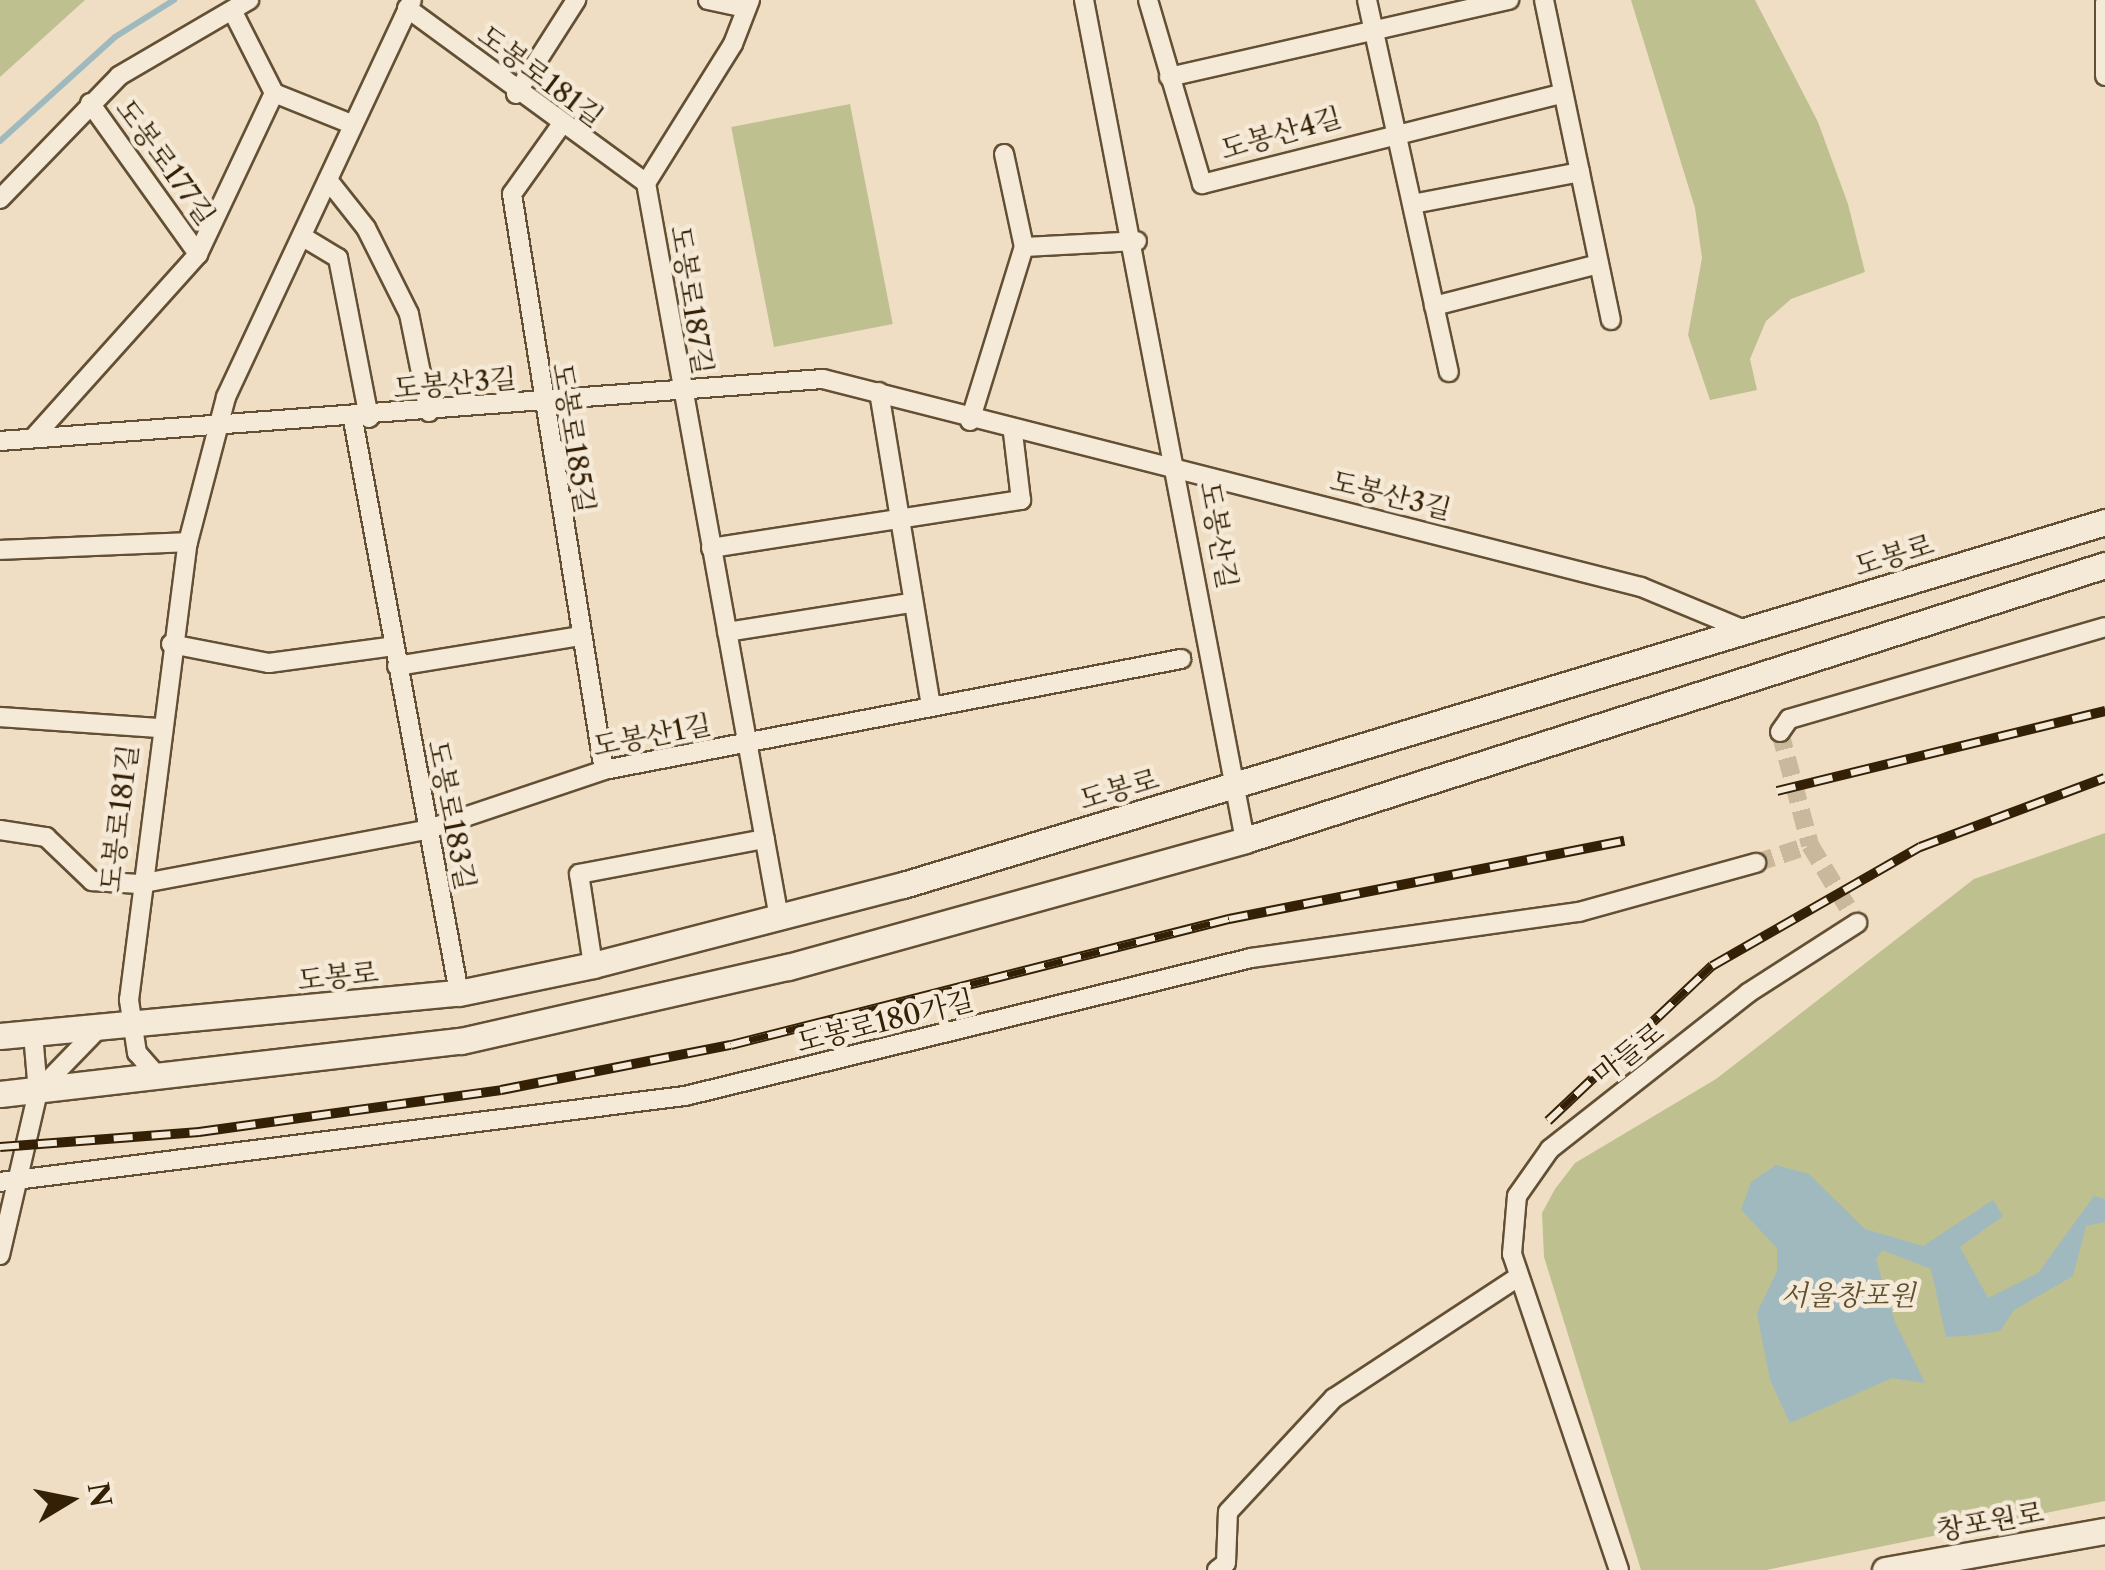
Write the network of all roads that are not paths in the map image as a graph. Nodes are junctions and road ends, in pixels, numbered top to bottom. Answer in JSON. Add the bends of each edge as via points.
{"nodes":[{"id":1,"x":249,"y":0,"type":"edge"},
{"id":2,"x":576,"y":0,"type":"edge"},
{"id":3,"x":708,"y":0,"type":"edge"},
{"id":4,"x":1084,"y":0,"type":"edge"},
{"id":5,"x":1148,"y":0,"type":"edge"},
{"id":6,"x":1367,"y":0,"type":"edge"},
{"id":7,"x":1509,"y":0,"type":"edge"},
{"id":8,"x":1544,"y":0,"type":"edge"},
{"id":9,"x":2105,"y":2,"type":"edge"},
{"id":10,"x":409,"y":4,"type":"edge"},
{"id":11,"x":748,"y":4,"type":"edge"},
{"id":12,"x":234,"y":14,"type":"junction"},
{"id":13,"x":1374,"y":32,"type":"junction"},
{"id":14,"x":2105,"y":76,"type":"edge"},
{"id":15,"x":1169,"y":77,"type":"junction"},
{"id":16,"x":274,"y":93,"type":"junction"},
{"id":17,"x":1563,"y":93,"type":"junction"},
{"id":18,"x":516,"y":94,"type":"junction"},
{"id":19,"x":90,"y":102,"type":"junction"},
{"id":20,"x":351,"y":124,"type":"junction"},
{"id":21,"x":559,"y":128,"type":"junction"},
{"id":22,"x":1397,"y":130,"type":"junction"},
{"id":23,"x":1004,"y":154,"type":"dead end"},
{"id":24,"x":1580,"y":172,"type":"junction"},
{"id":25,"x":328,"y":180,"type":"junction"},
{"id":26,"x":646,"y":184,"type":"junction"},
{"id":27,"x":0,"y":199,"type":"edge"},
{"id":28,"x":1413,"y":204,"type":"junction"},
{"id":29,"x":303,"y":237,"type":"junction"},
{"id":30,"x":1137,"y":240,"type":"junction"},
{"id":31,"x":1024,"y":247,"type":"junction"},
{"id":32,"x":198,"y":254,"type":"junction"},
{"id":33,"x":1599,"y":264,"type":"junction"},
{"id":34,"x":1434,"y":306,"type":"junction"},
{"id":35,"x":1611,"y":320,"type":"dead end"},
{"id":36,"x":1449,"y":372,"type":"dead end"},
{"id":37,"x":678,"y":390,"type":"junction"},
{"id":38,"x":879,"y":392,"type":"junction"},
{"id":39,"x":539,"y":403,"type":"junction"},
{"id":40,"x":430,"y":412,"type":"junction"},
{"id":41,"x":361,"y":419,"type":"junction"},
{"id":42,"x":970,"y":421,"type":"junction"},
{"id":43,"x":214,"y":430,"type":"junction"},
{"id":44,"x":1013,"y":434,"type":"junction"},
{"id":45,"x":34,"y":436,"type":"junction"},
{"id":46,"x":0,"y":441,"type":"edge"},
{"id":47,"x":1180,"y":469,"type":"junction"},
{"id":48,"x":2105,"y":522,"type":"edge"},
{"id":49,"x":897,"y":524,"type":"junction"},
{"id":50,"x":188,"y":542,"type":"junction"},
{"id":51,"x":711,"y":548,"type":"junction"},
{"id":52,"x":0,"y":550,"type":"edge"},
{"id":53,"x":2105,"y":566,"type":"edge"},
{"id":54,"x":911,"y":604,"type":"junction"},
{"id":55,"x":2105,"y":627,"type":"edge"},
{"id":56,"x":1749,"y":631,"type":"junction"},
{"id":57,"x":727,"y":632,"type":"junction"},
{"id":58,"x":580,"y":636,"type":"junction"},
{"id":59,"x":172,"y":644,"type":"junction"},
{"id":60,"x":394,"y":646,"type":"junction"},
{"id":61,"x":1181,"y":660,"type":"dead end"},
{"id":62,"x":397,"y":666,"type":"junction"},
{"id":63,"x":931,"y":706,"type":"junction"},
{"id":64,"x":0,"y":716,"type":"edge"},
{"id":65,"x":157,"y":728,"type":"junction"},
{"id":66,"x":1780,"y":732,"type":"dead end"},
{"id":67,"x":747,"y":746,"type":"junction"},
{"id":68,"x":604,"y":770,"type":"junction"},
{"id":69,"x":1236,"y":787,"type":"junction"},
{"id":70,"x":0,"y":830,"type":"edge"},
{"id":71,"x":426,"y":830,"type":"junction"},
{"id":72,"x":765,"y":839,"type":"junction"},
{"id":73,"x":1245,"y":840,"type":"junction"},
{"id":74,"x":1756,"y":863,"type":"tunnel mouth"},
{"id":75,"x":139,"y":884,"type":"junction"},
{"id":76,"x":779,"y":918,"type":"junction"},
{"id":77,"x":1857,"y":923,"type":"dead end"},
{"id":78,"x":593,"y":965,"type":"junction"},
{"id":79,"x":459,"y":993,"type":"junction"},
{"id":80,"x":129,"y":1000,"type":"junction"},
{"id":81,"x":132,"y":1028,"type":"junction"},
{"id":82,"x":96,"y":1030,"type":"junction"},
{"id":83,"x":34,"y":1034,"type":"junction"},
{"id":84,"x":0,"y":1036,"type":"edge"},
{"id":85,"x":163,"y":1082,"type":"junction"},
{"id":86,"x":38,"y":1092,"type":"junction"},
{"id":87,"x":0,"y":1094,"type":"edge"},
{"id":88,"x":8,"y":1181,"type":"edge"},
{"id":89,"x":0,"y":1255,"type":"edge"},
{"id":90,"x":1518,"y":1277,"type":"junction"},
{"id":91,"x":2105,"y":1531,"type":"edge"},
{"id":92,"x":1217,"y":1570,"type":"edge"},
{"id":93,"x":1618,"y":1570,"type":"edge"},
{"id":94,"x":1885,"y":1570,"type":"edge"}],
"edges":[{"from":1,"to":12,"type":"street","name":"도봉로177길"},
{"from":2,"to":18,"type":"street"},
{"from":3,"to":11,"type":"street"},
{"from":4,"to":30,"type":"street","name":"도봉산길"},
{"from":5,"to":15,"type":"street","name":"도봉산4길"},
{"from":6,"to":13,"type":"street"},
{"from":7,"to":13,"type":"street"},
{"from":8,"to":17,"type":"street"},
{"from":9,"to":14,"type":"street"},
{"from":10,"to":18,"type":"street","name":"도봉로181길"},
{"from":10,"to":20,"type":"street","name":"도봉로181길"},
{"from":11,"to":26,"type":"street","via":[[733,44]]},
{"from":12,"to":16,"type":"street"},
{"from":12,"to":19,"type":"street","name":"도봉로177길","via":[[150,54]]},
{"from":13,"to":15,"type":"street"},
{"from":13,"to":22,"type":"street"},
{"from":15,"to":22,"type":"street","name":"도봉산4길","via":[[1202,184]]},
{"from":16,"to":20,"type":"street"},
{"from":16,"to":32,"type":"street"},
{"from":17,"to":22,"type":"street","name":"도봉산4길"},
{"from":17,"to":24,"type":"street"},
{"from":18,"to":21,"type":"street","name":"도봉로181길"},
{"from":19,"to":27,"type":"street","name":"도봉로177길"},
{"from":19,"to":32,"type":"street","name":"도봉로177길"},
{"from":20,"to":25,"type":"street","name":"도봉로181길"},
{"from":21,"to":26,"type":"street","name":"도봉로181길"},
{"from":21,"to":39,"type":"street","name":"도봉로185길","via":[[512,194]]},
{"from":22,"to":28,"type":"street"},
{"from":23,"to":31,"type":"street"},
{"from":24,"to":28,"type":"street"},
{"from":24,"to":33,"type":"street"},
{"from":25,"to":29,"type":"street","name":"도봉로181길"},
{"from":25,"to":40,"type":"street","via":[[366,228],[409,314]]},
{"from":26,"to":37,"type":"street","name":"도봉로187길"},
{"from":28,"to":34,"type":"street"},
{"from":29,"to":41,"type":"street","via":[[338,258]]},
{"from":29,"to":43,"type":"street","name":"도봉로181길"},
{"from":30,"to":31,"type":"street"},
{"from":30,"to":47,"type":"street","name":"도봉산길"},
{"from":31,"to":42,"type":"street"},
{"from":32,"to":45,"type":"street"},
{"from":33,"to":34,"type":"street"},
{"from":33,"to":35,"type":"street"},
{"from":34,"to":36,"type":"street"},
{"from":37,"to":38,"type":"street","name":"도봉산3길","via":[[823,380]]},
{"from":37,"to":39,"type":"street","name":"도봉산3길"},
{"from":37,"to":51,"type":"street","name":"도봉로187길"},
{"from":38,"to":42,"type":"street","name":"도봉산3길"},
{"from":38,"to":49,"type":"street"},
{"from":39,"to":40,"type":"street","name":"도봉산3길"},
{"from":39,"to":58,"type":"street","name":"도봉로185길"},
{"from":40,"to":41,"type":"street","name":"도봉산3길"},
{"from":41,"to":43,"type":"street","name":"도봉산3길"},
{"from":41,"to":60,"type":"street","name":"도봉로183길"},
{"from":42,"to":44,"type":"street","name":"도봉산3길"},
{"from":43,"to":45,"type":"street","name":"도봉산3길"},
{"from":43,"to":50,"type":"street","name":"도봉로181길"},
{"from":44,"to":47,"type":"street","name":"도봉산3길"},
{"from":44,"to":49,"type":"street","via":[[1021,500]]},
{"from":45,"to":46,"type":"street","name":"도봉산3길"},
{"from":47,"to":56,"type":"street","name":"도봉산3길","via":[[1642,587]]},
{"from":47,"to":69,"type":"street","name":"도봉산길"},
{"from":48,"to":56,"type":"main road","name":"도봉로"},
{"from":49,"to":51,"type":"street"},
{"from":49,"to":54,"type":"street"},
{"from":50,"to":52,"type":"street"},
{"from":50,"to":59,"type":"street","name":"도봉로181길"},
{"from":51,"to":57,"type":"street","name":"도봉로187길"},
{"from":53,"to":73,"type":"main road"},
{"from":54,"to":57,"type":"street"},
{"from":54,"to":63,"type":"street"},
{"from":55,"to":66,"type":"street","via":[[1788,719]]},
{"from":56,"to":69,"type":"main road","name":"도봉로"},
{"from":57,"to":67,"type":"street","name":"도봉로187길"},
{"from":58,"to":62,"type":"street"},
{"from":58,"to":68,"type":"street","name":"도봉로185길"},
{"from":59,"to":60,"type":"street","via":[[269,663]]},
{"from":59,"to":65,"type":"street","name":"도봉로181길"},
{"from":60,"to":62,"type":"street","name":"도봉로183길"},
{"from":61,"to":63,"type":"street","name":"도봉산1길"},
{"from":62,"to":71,"type":"street","name":"도봉로183길"},
{"from":63,"to":67,"type":"street","name":"도봉산1길"},
{"from":64,"to":65,"type":"street"},
{"from":65,"to":75,"type":"street","name":"도봉로181길"},
{"from":67,"to":68,"type":"street","name":"도봉산1길"},
{"from":67,"to":72,"type":"street","name":"도봉로187길"},
{"from":68,"to":71,"type":"street","name":"도봉산1길"},
{"from":69,"to":73,"type":"street","name":"도봉산길"},
{"from":69,"to":76,"type":"main road","name":"도봉로"},
{"from":70,"to":75,"type":"street","name":"도봉산1길","via":[[46,837],[92,882]]},
{"from":71,"to":75,"type":"street","name":"도봉산1길"},
{"from":71,"to":79,"type":"street","name":"도봉로183길"},
{"from":72,"to":76,"type":"street","name":"도봉로187길"},
{"from":72,"to":78,"type":"street","via":[[578,874]]},
{"from":73,"to":85,"type":"main road","via":[[600,1013]]},
{"from":74,"to":88,"type":"street","name":"도봉로180가길","via":[[1580,912],[1251,958],[728,1088]]},
{"from":75,"to":80,"type":"street","name":"도봉로181길"},
{"from":76,"to":78,"type":"main road","name":"도봉로"},
{"from":77,"to":90,"type":"street","name":"마들로","via":[[1748,992],[1550,1149],[1517,1196]]},
{"from":78,"to":79,"type":"main road","name":"도봉로"},
{"from":79,"to":81,"type":"main road","name":"도봉로"},
{"from":80,"to":81,"type":"street"},
{"from":80,"to":82,"type":"street"},
{"from":81,"to":82,"type":"main road","name":"도봉로"},
{"from":81,"to":85,"type":"street","via":[[138,1053]]},
{"from":82,"to":83,"type":"main road","name":"도봉로"},
{"from":82,"to":86,"type":"street"},
{"from":83,"to":84,"type":"main road","name":"도봉로"},
{"from":83,"to":86,"type":"street"},
{"from":85,"to":86,"type":"main road"},
{"from":86,"to":87,"type":"main road"},
{"from":86,"to":88,"type":"street"},
{"from":88,"to":89,"type":"street"},
{"from":90,"to":92,"type":"street","via":[[1334,1398],[1228,1512],[1226,1563]]},
{"from":90,"to":93,"type":"street","name":"마들로"},
{"from":91,"to":94,"type":"main road","name":"창포원로"}]}
